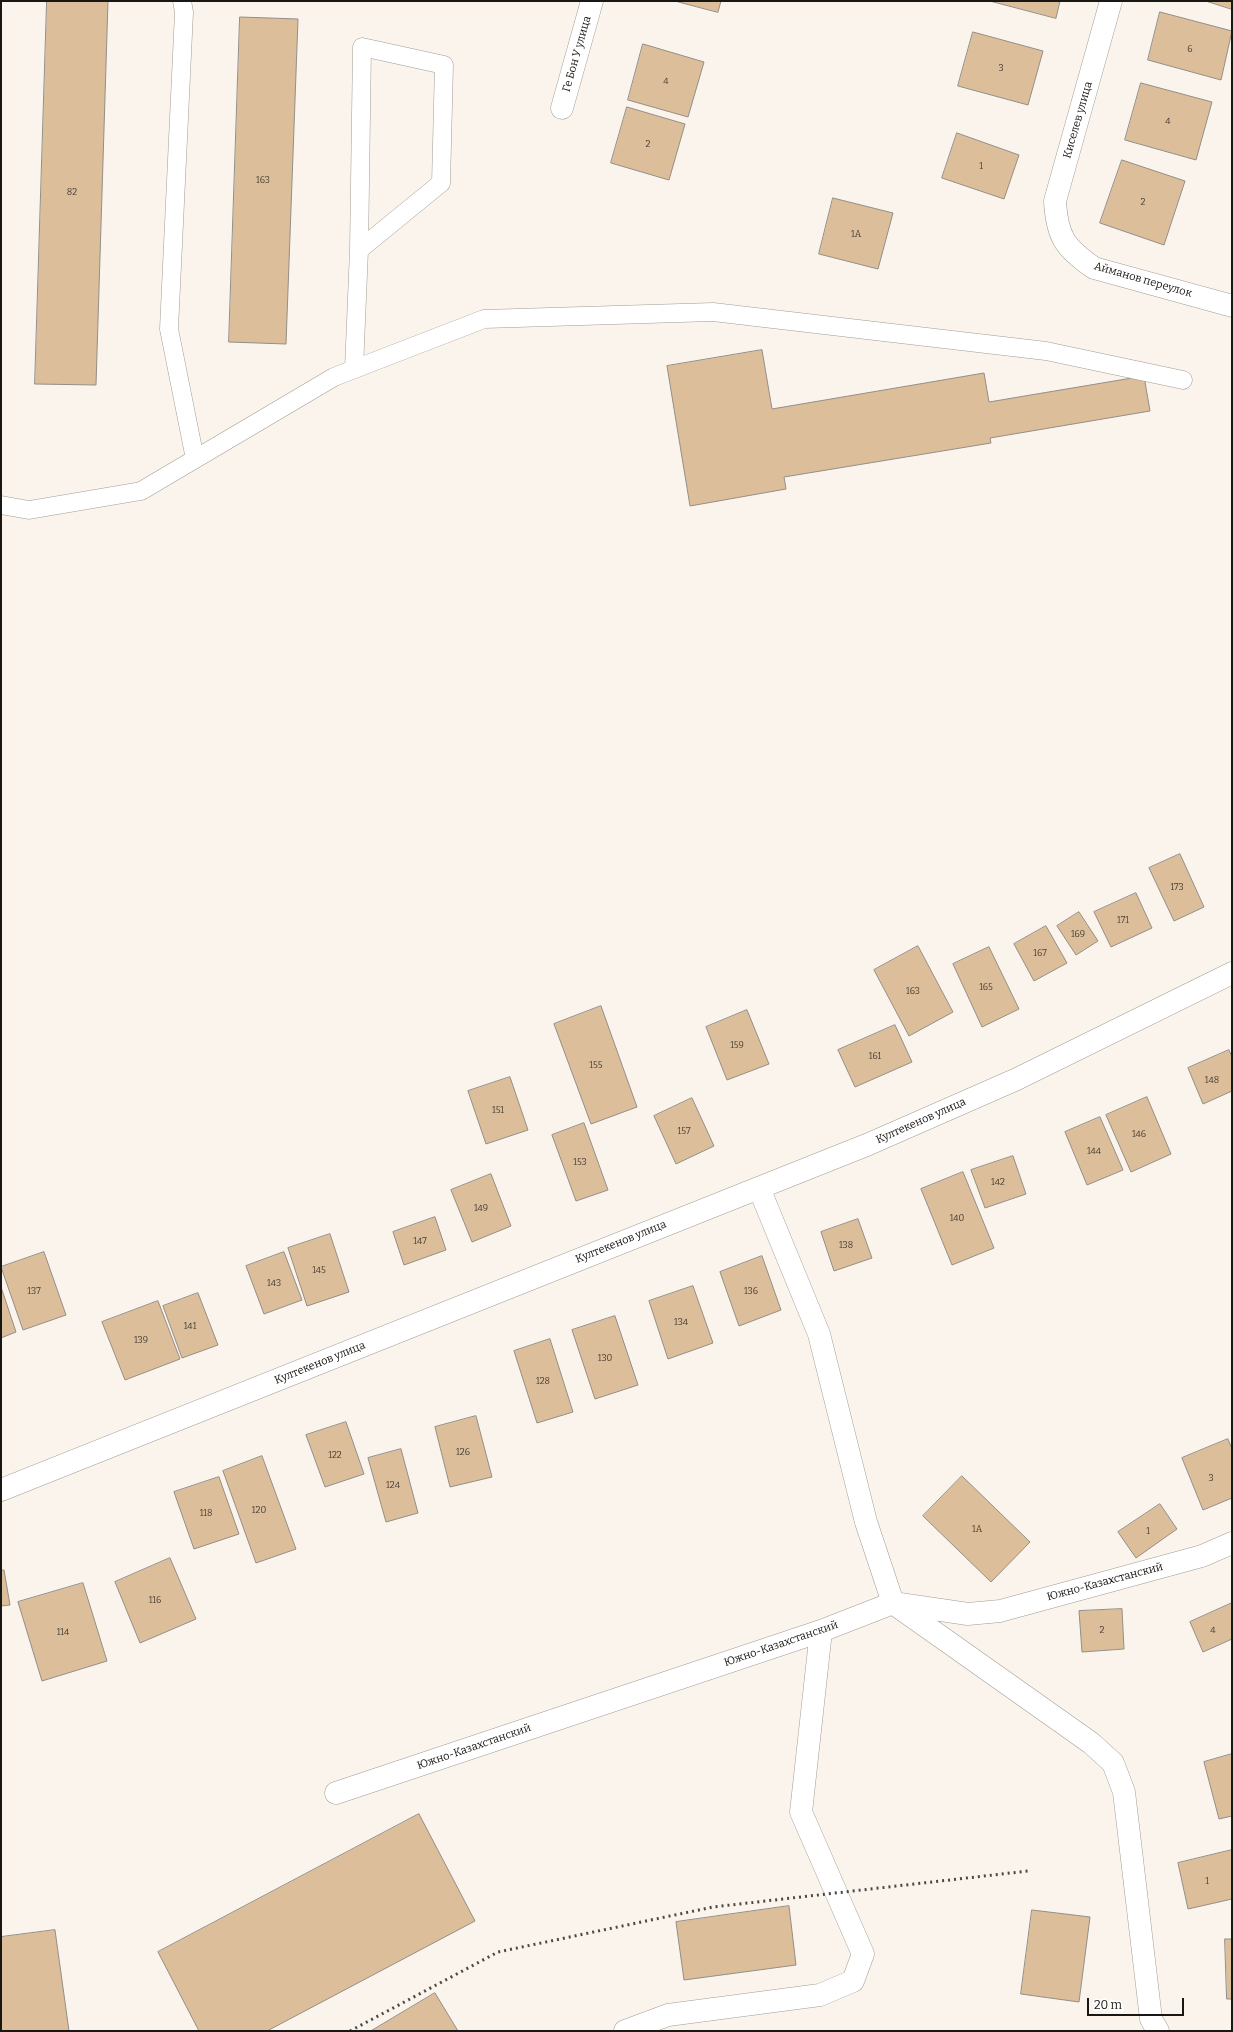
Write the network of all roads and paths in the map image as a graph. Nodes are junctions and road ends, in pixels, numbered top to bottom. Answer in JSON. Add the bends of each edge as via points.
{"nodes":[{"id":1,"x":182,"y":1,"type":"edge"},
{"id":2,"x":592,"y":1,"type":"edge"},
{"id":3,"x":1111,"y":1,"type":"edge"},
{"id":4,"x":562,"y":108,"type":"dead end"},
{"id":5,"x":1062,"y":240,"type":"joint"},
{"id":6,"x":360,"y":250,"type":"junction"},
{"id":7,"x":1232,"y":306,"type":"edge"},
{"id":8,"x":354,"y":368,"type":"junction"},
{"id":9,"x":1183,"y":380,"type":"dead end"},
{"id":10,"x":195,"y":459,"type":"junction"},
{"id":11,"x":1,"y":505,"type":"edge"},
{"id":12,"x":1232,"y":973,"type":"edge"},
{"id":13,"x":759,"y":1188,"type":"junction"},
{"id":14,"x":1,"y":1490,"type":"edge"},
{"id":15,"x":1232,"y":1543,"type":"edge"},
{"id":16,"x":893,"y":1603,"type":"junction"},
{"id":17,"x":821,"y":1631,"type":"junction"},
{"id":18,"x":336,"y":1793,"type":"dead end"},
{"id":19,"x":625,"y":2031,"type":"edge"},
{"id":20,"x":1158,"y":2031,"type":"edge"}],
"edges":[{"from":1,"to":10,"type":"lane","via":[[184,20],[169,329]]},
{"from":2,"to":4,"type":"street","name":"Ге Бон У улица"},
{"from":3,"to":5,"type":"street","name":"Киселев улица","via":[[1055,201],[1056,222]]},
{"from":5,"to":7,"type":"street","name":"Айманов переулок","via":[[1075,255],[1094,268]]},
{"from":6,"to":6,"type":"lane","via":[[362,47],[444,65],[442,183]]},
{"from":6,"to":8,"type":"lane"},
{"from":8,"to":9,"type":"lane","via":[[484,319],[713,312],[1046,351]]},
{"from":8,"to":10,"type":"lane","via":[[334,377]]},
{"from":10,"to":11,"type":"lane","via":[[141,491],[29,510]]},
{"from":12,"to":13,"type":"street","name":"Култекенов улица","via":[[1017,1079],[869,1144]]},
{"from":13,"to":14,"type":"street","name":"Култекенов улица"},
{"from":13,"to":16,"type":"street","via":[[819,1334],[866,1522]]},
{"from":15,"to":16,"type":"street","name":"Южно-Казахстанский","via":[[1202,1556],[1000,1611],[968,1614]]},
{"from":16,"to":17,"type":"street","name":"Южно-Казахстанский"},
{"from":16,"to":20,"type":"street","via":[[1090,1743],[1113,1763],[1124,1792],[1151,2019]]},
{"from":17,"to":18,"type":"street","name":"Южно-Казахстанский"},
{"from":17,"to":19,"type":"street","via":[[801,1812],[863,1954],[853,1981],[820,1995],[668,2015]]}]}
